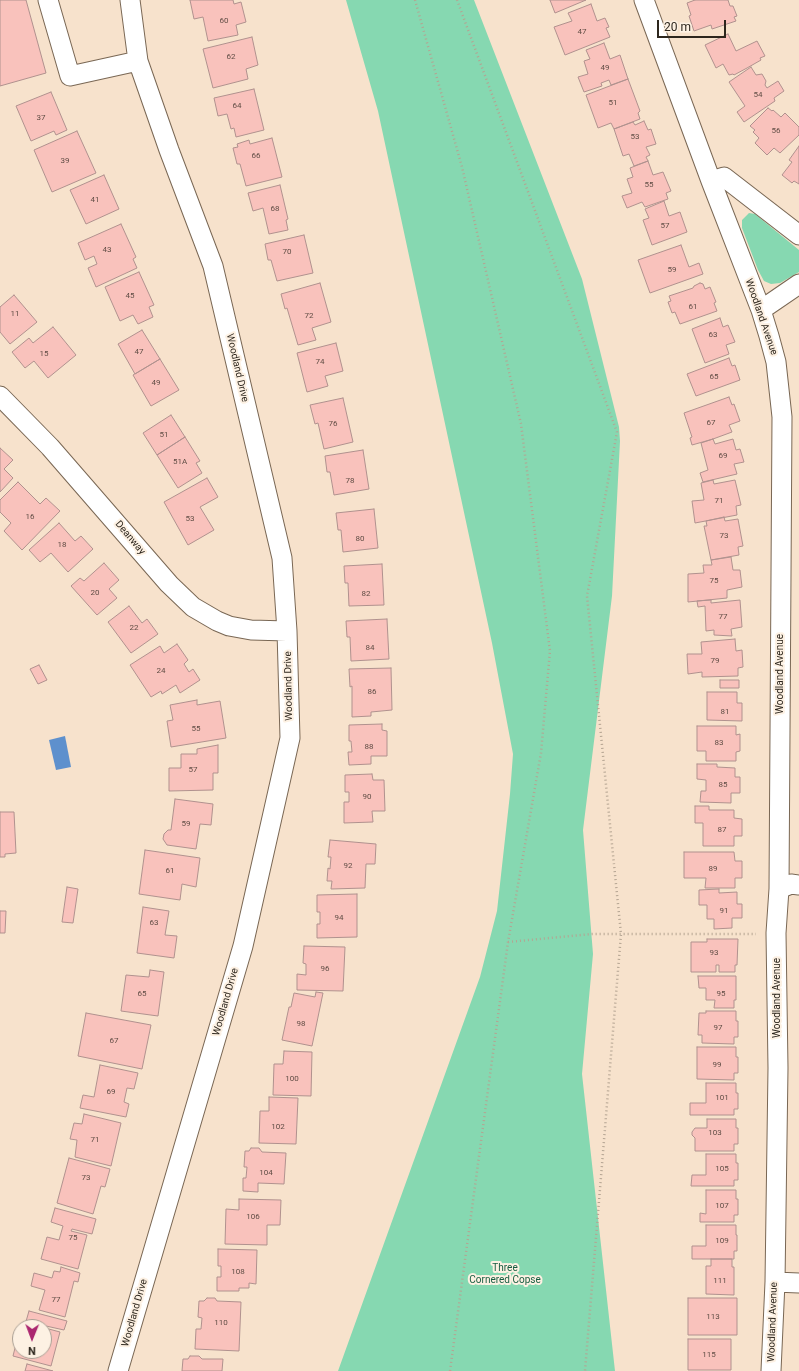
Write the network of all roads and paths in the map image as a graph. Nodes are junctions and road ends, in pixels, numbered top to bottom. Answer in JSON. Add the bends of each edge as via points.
{"nodes":[{"id":1,"x":48,"y":0,"type":"edge"},
{"id":2,"x":130,"y":0,"type":"edge"},
{"id":3,"x":415,"y":0,"type":"edge"},
{"id":4,"x":457,"y":0,"type":"edge"},
{"id":5,"x":644,"y":0,"type":"edge"},
{"id":6,"x":138,"y":61,"type":"junction"},
{"id":7,"x":711,"y":181,"type":"junction"},
{"id":8,"x":799,"y":235,"type":"edge"},
{"id":9,"x":799,"y":284,"type":"edge"},
{"id":10,"x":761,"y":310,"type":"junction"},
{"id":11,"x":0,"y":396,"type":"edge"},
{"id":12,"x":287,"y":631,"type":"junction"},
{"id":13,"x":799,"y":885,"type":"edge"},
{"id":14,"x":779,"y":889,"type":"junction"},
{"id":15,"x":621,"y":934,"type":"junction"},
{"id":16,"x":776,"y":934,"type":"junction"},
{"id":17,"x":508,"y":942,"type":"junction"},
{"id":18,"x":774,"y":1282,"type":"junction"},
{"id":19,"x":799,"y":1283,"type":"edge"},
{"id":20,"x":118,"y":1371,"type":"edge"},
{"id":21,"x":450,"y":1371,"type":"edge"},
{"id":22,"x":585,"y":1371,"type":"edge"},
{"id":23,"x":771,"y":1371,"type":"edge"}],
"edges":[{"from":1,"to":6,"type":"street","via":[[70,76]]},
{"from":2,"to":6,"type":"street","name":"Woodland Drive"},
{"from":3,"to":17,"type":"path","via":[[462,167],[521,424],[550,651],[541,753]]},
{"from":4,"to":15,"type":"path","via":[[617,432],[587,596]]},
{"from":5,"to":7,"type":"street","name":"Woodland Avenue"},
{"from":6,"to":12,"type":"street","name":"Woodland Drive","via":[[213,266],[282,558]]},
{"from":7,"to":8,"type":"street","via":[[724,177]]},
{"from":7,"to":10,"type":"street","name":"Woodland Avenue"},
{"from":9,"to":10,"type":"street"},
{"from":10,"to":14,"type":"street","name":"Woodland Avenue","via":[[776,362],[782,417]]},
{"from":11,"to":12,"type":"street","name":"Deanway","via":[[50,447],[169,584],[193,607],[235,628]]},
{"from":12,"to":20,"type":"street","name":"Woodland Drive","via":[[290,738],[245,939]]},
{"from":13,"to":14,"type":"street","via":[[791,884]]},
{"from":14,"to":16,"type":"street","name":"Woodland Avenue"},
{"from":15,"to":16,"type":"path"},
{"from":15,"to":17,"type":"path","via":[[592,934]]},
{"from":15,"to":22,"type":"path"},
{"from":16,"to":18,"type":"street","name":"Woodland Avenue","via":[[778,1068]]},
{"from":17,"to":21,"type":"path"},
{"from":18,"to":19,"type":"street"},
{"from":18,"to":23,"type":"street","name":"Woodland Avenue"}]}
